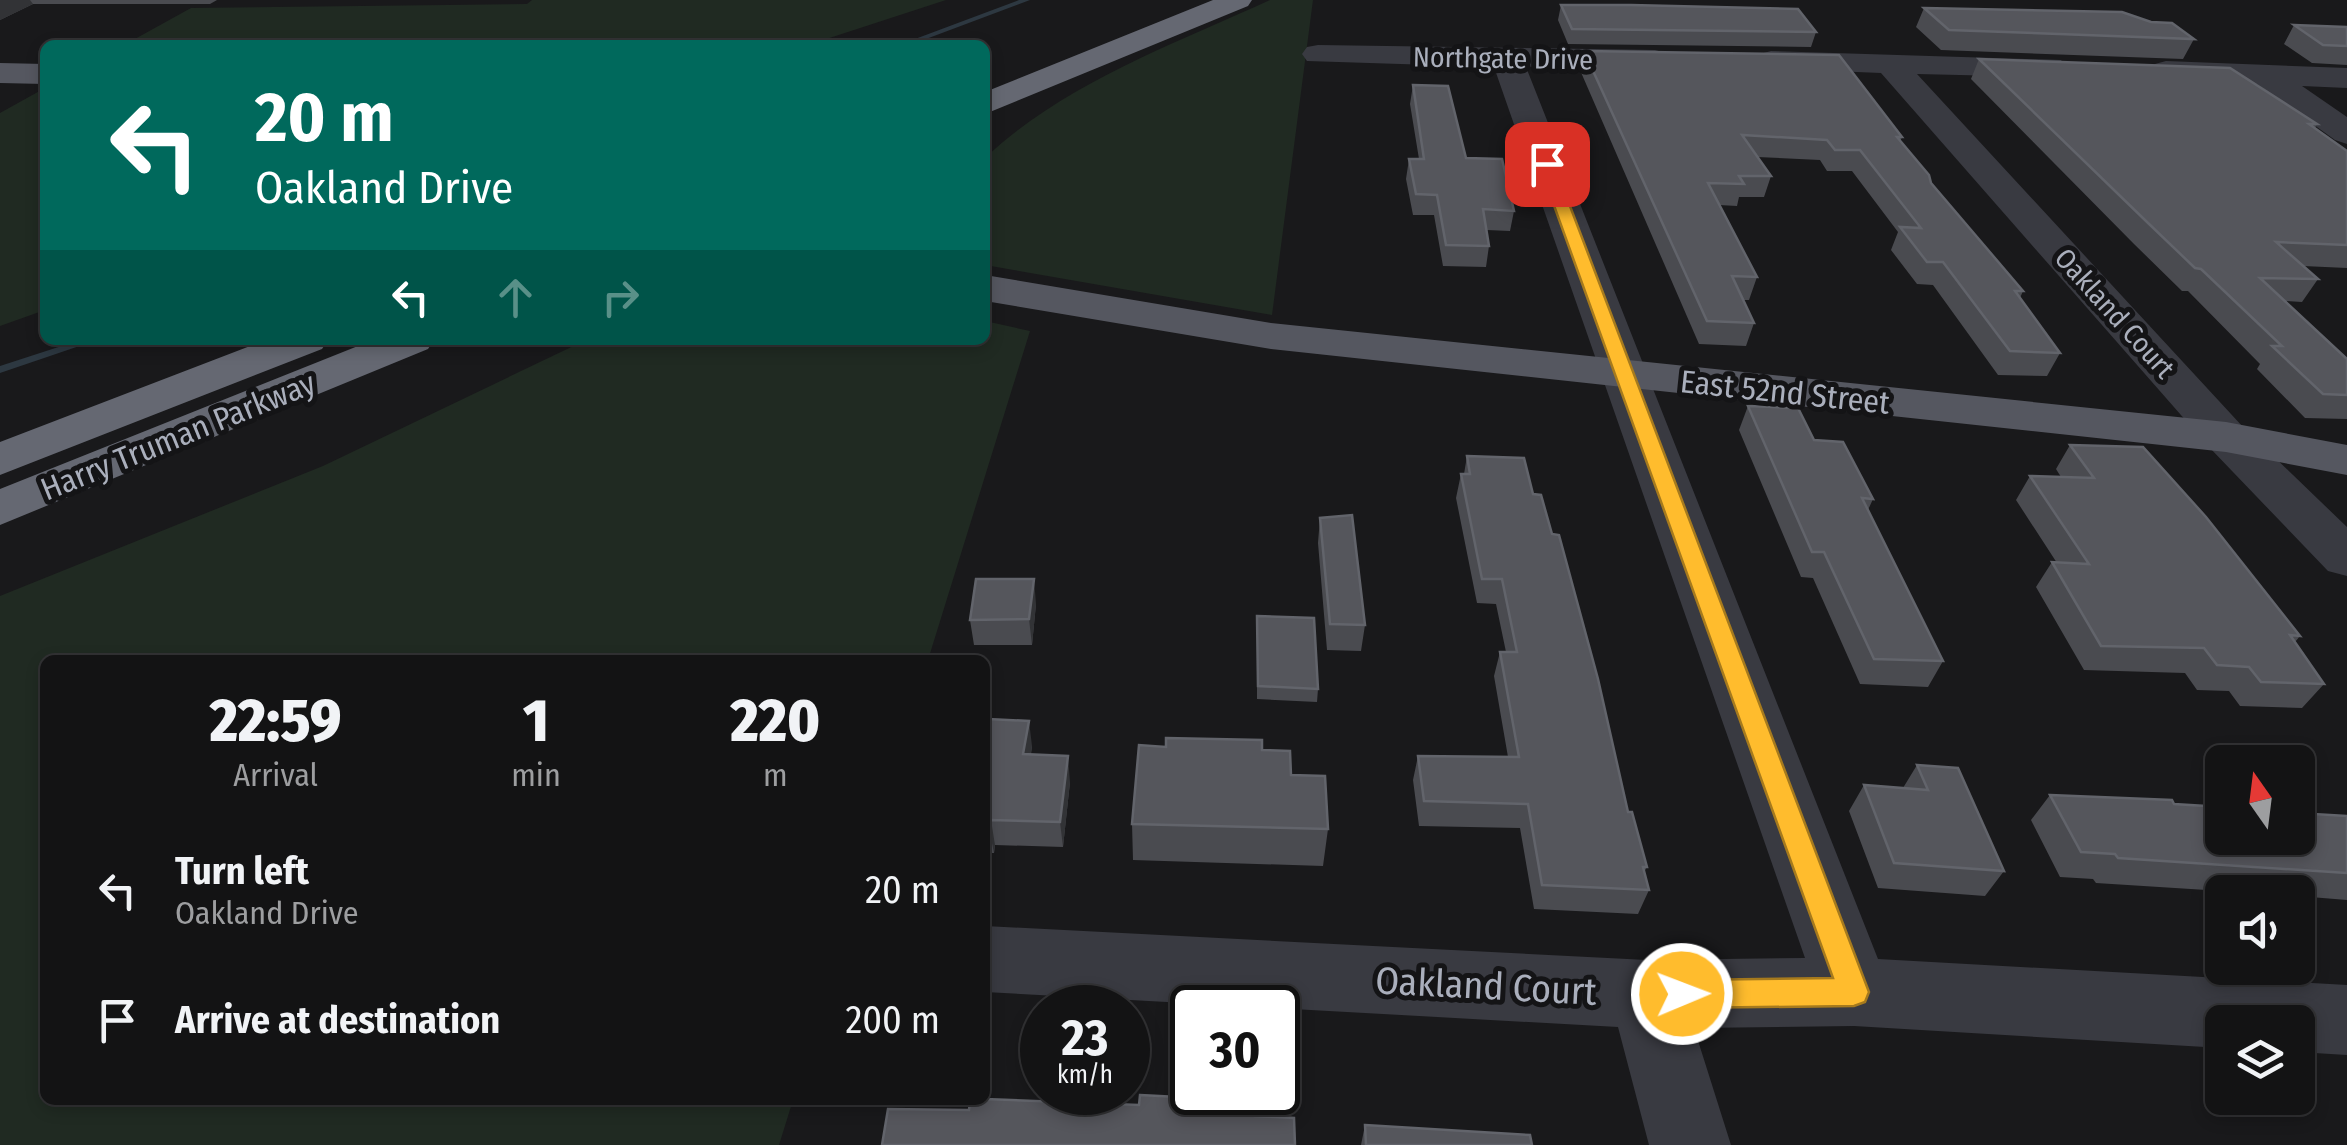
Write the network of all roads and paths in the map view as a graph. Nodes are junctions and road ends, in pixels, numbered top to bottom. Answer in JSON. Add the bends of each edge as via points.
{"nodes":[{"id":1,"x":1238,"y":0,"type":"edge"},
{"id":2,"x":1166,"y":1,"type":"edge"},
{"id":3,"x":1318,"y":54,"type":"dead end"},
{"id":4,"x":1507,"y":59,"type":"junction"},
{"id":5,"x":1679,"y":60,"type":"edge"},
{"id":6,"x":1736,"y":61,"type":"edge"},
{"id":7,"x":1889,"y":62,"type":"junction"},
{"id":8,"x":2076,"y":68,"type":"edge"},
{"id":9,"x":990,"y":70,"type":"edge"},
{"id":10,"x":2132,"y":70,"type":"edge"},
{"id":11,"x":0,"y":73,"type":"edge"},
{"id":12,"x":40,"y":74,"type":"edge"},
{"id":13,"x":2265,"y":74,"type":"junction"},
{"id":14,"x":2347,"y":78,"type":"edge"},
{"id":15,"x":990,"y":102,"type":"edge"},
{"id":16,"x":2347,"y":133,"type":"edge"},
{"id":17,"x":990,"y":289,"type":"edge"},
{"id":18,"x":293,"y":345,"type":"edge"},
{"id":19,"x":400,"y":345,"type":"edge"},
{"id":20,"x":1625,"y":375,"type":"junction"},
{"id":21,"x":210,"y":423,"type":"junction"},
{"id":22,"x":2226,"y":437,"type":"junction"},
{"id":23,"x":0,"y":460,"type":"edge"},
{"id":24,"x":2347,"y":460,"type":"edge"},
{"id":25,"x":0,"y":508,"type":"edge"},
{"id":26,"x":0,"y":523,"type":"edge"},
{"id":27,"x":2347,"y":558,"type":"edge"},
{"id":28,"x":990,"y":958,"type":"edge"},
{"id":29,"x":1854,"y":992,"type":"junction"},
{"id":30,"x":1647,"y":994,"type":"junction"},
{"id":31,"x":2347,"y":1020,"type":"edge"},
{"id":32,"x":1690,"y":1145,"type":"edge"}],
"edges":[{"from":1,"to":15,"type":"highway"},
{"from":2,"to":9,"type":"highway"},
{"from":3,"to":4,"type":"street","name":"Northgate Drive"},
{"from":4,"to":5,"type":"street","name":"Northgate Drive"},
{"from":4,"to":20,"type":"street"},
{"from":6,"to":7,"type":"street"},
{"from":7,"to":8,"type":"street"},
{"from":7,"to":22,"type":"street","name":"Oakland Court"},
{"from":10,"to":13,"type":"street"},
{"from":11,"to":12,"type":"main road"},
{"from":13,"to":14,"type":"street"},
{"from":13,"to":16,"type":"street"},
{"from":17,"to":20,"type":"main road","name":"East 52nd Street","via":[[1271,336]]},
{"from":18,"to":23,"type":"highway","name":"Harry Truman Parkway"},
{"from":19,"to":21,"type":"highway","name":"Harry Truman Parkway"},
{"from":20,"to":22,"type":"main road","name":"East 52nd Street"},
{"from":20,"to":29,"type":"street"},
{"from":21,"to":25,"type":"highway","name":"Harry Truman Parkway"},
{"from":21,"to":26,"type":"highway"},
{"from":22,"to":24,"type":"main road","name":"East 52nd Street"},
{"from":22,"to":27,"type":"street","name":"Oakland Court"},
{"from":28,"to":30,"type":"street","name":"Oakland Court"},
{"from":29,"to":30,"type":"street","name":"Oakland Court"},
{"from":29,"to":31,"type":"street","name":"Oakland Court"},
{"from":30,"to":32,"type":"street"}]}
